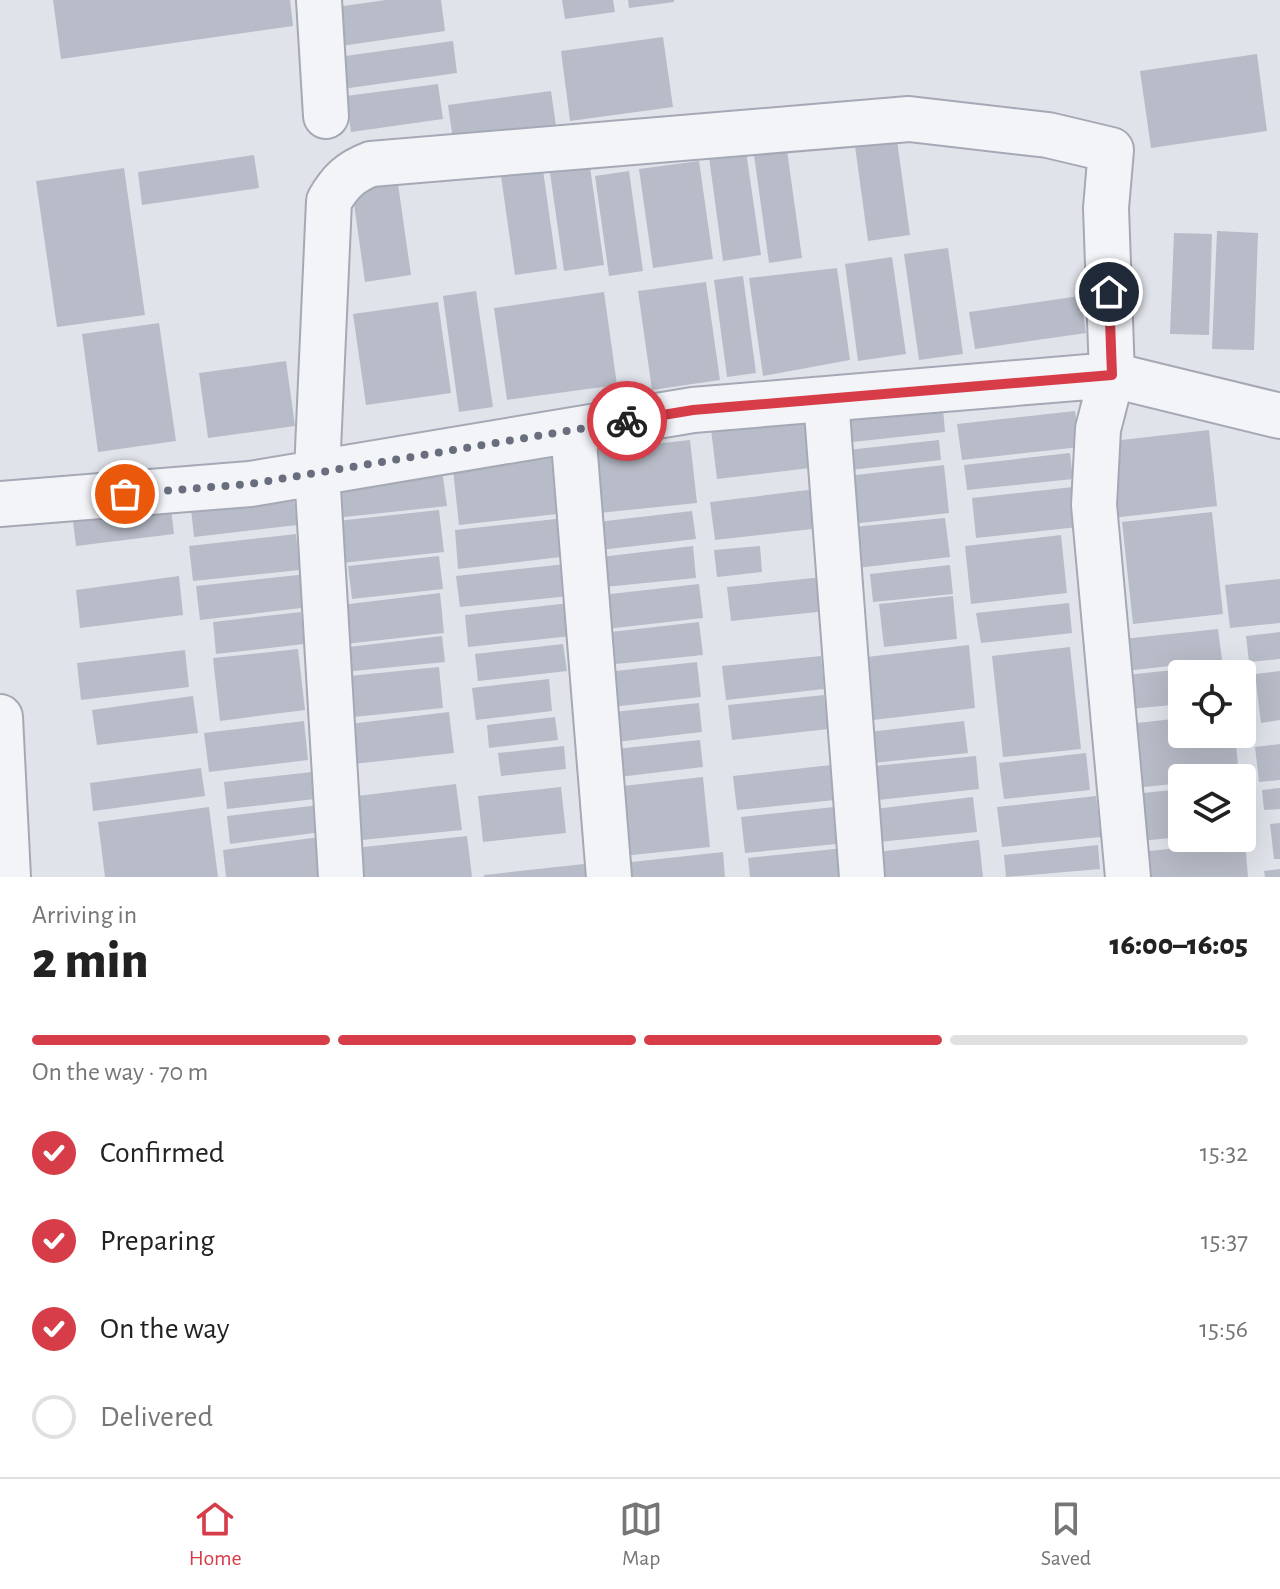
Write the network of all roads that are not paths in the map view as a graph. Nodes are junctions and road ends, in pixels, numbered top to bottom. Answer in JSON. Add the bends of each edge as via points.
{"nodes":[{"id":1,"x":319,"y":0,"type":"edge"},
{"id":2,"x":326,"y":116,"type":"dead end"},
{"id":3,"x":1112,"y":375,"type":"junction"},
{"id":4,"x":826,"y":399,"type":"junction"},
{"id":5,"x":1280,"y":400,"type":"edge"},
{"id":6,"x":1280,"y":416,"type":"edge"},
{"id":7,"x":573,"y":430,"type":"junction"},
{"id":8,"x":317,"y":472,"type":"junction"},
{"id":9,"x":0,"y":504,"type":"edge"},
{"id":10,"x":0,"y":717,"type":"edge"},
{"id":11,"x":0,"y":742,"type":"edge"},
{"id":12,"x":8,"y":877,"type":"edge"},
{"id":13,"x":341,"y":877,"type":"edge"},
{"id":14,"x":609,"y":877,"type":"edge"},
{"id":15,"x":862,"y":877,"type":"edge"},
{"id":16,"x":1128,"y":877,"type":"edge"}],
"edges":[{"from":1,"to":2,"type":"street"},
{"from":3,"to":4,"type":"street"},
{"from":3,"to":6,"type":"street"},
{"from":3,"to":8,"type":"street","via":[[1106,208],[1111,150],[1048,135],[909,119],[371,164],[339,183],[329,201]]},
{"from":3,"to":16,"type":"street","via":[[1098,429],[1094,505]]},
{"from":4,"to":7,"type":"street","via":[[693,410]]},
{"from":4,"to":15,"type":"street"},
{"from":5,"to":6,"type":"street"},
{"from":7,"to":8,"type":"street"},
{"from":7,"to":14,"type":"street"},
{"from":8,"to":9,"type":"street","via":[[250,484]]},
{"from":8,"to":13,"type":"street"},
{"from":10,"to":11,"type":"street"},
{"from":11,"to":12,"type":"street"}]}
